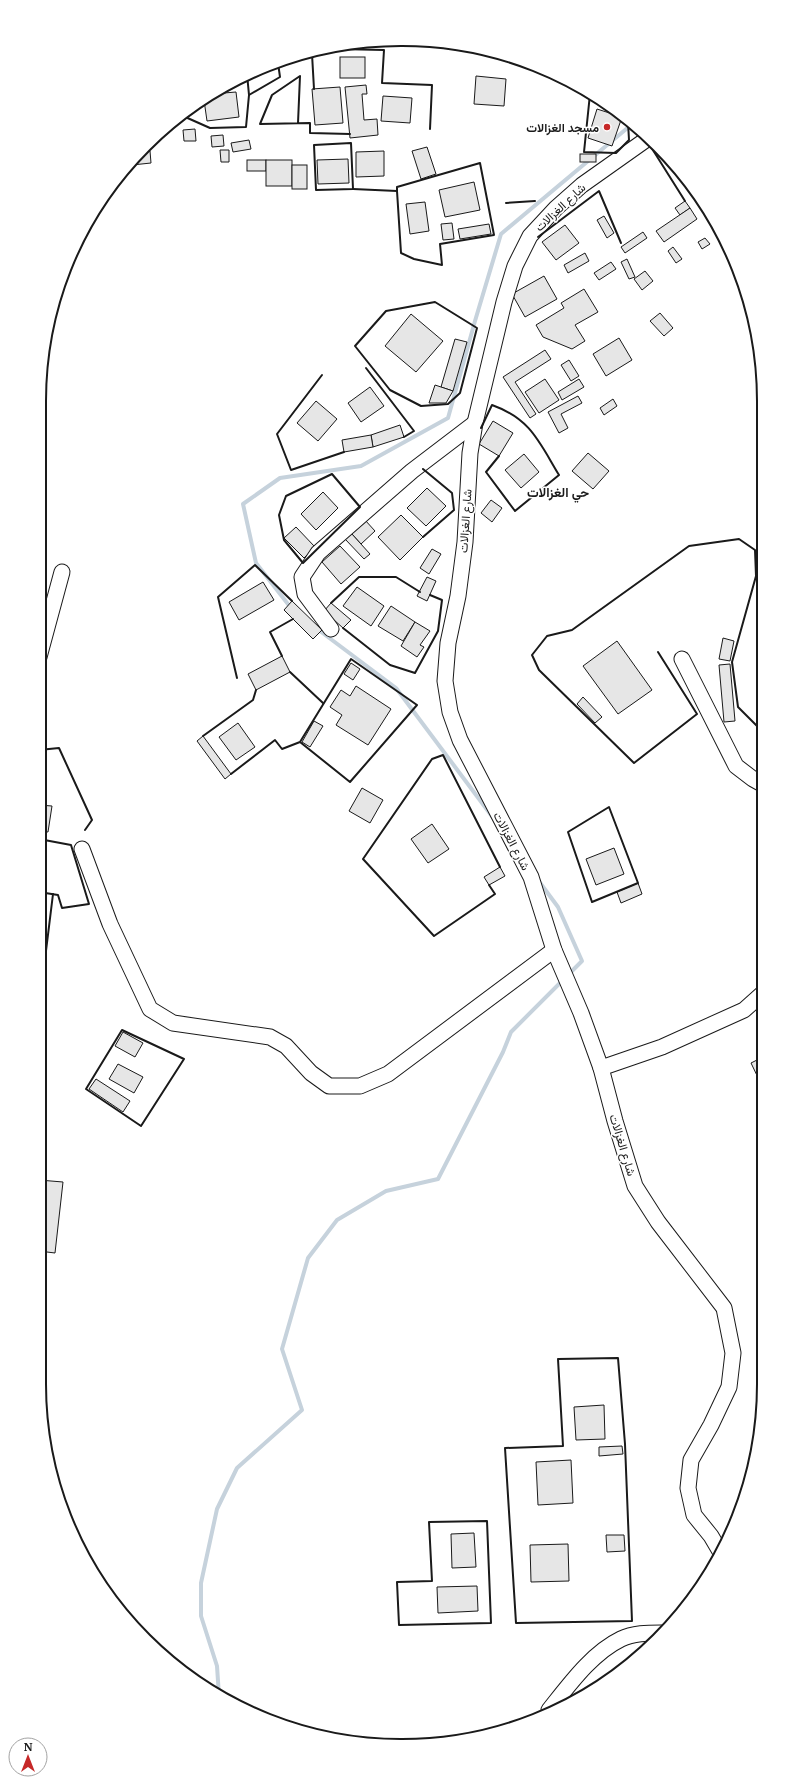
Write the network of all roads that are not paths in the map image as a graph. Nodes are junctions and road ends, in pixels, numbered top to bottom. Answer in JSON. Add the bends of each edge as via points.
{"nodes":[{"id":1,"x":644,"y":141,"type":"edge"},
{"id":2,"x":475,"y":423,"type":"junction"},
{"id":3,"x":62,"y":572,"type":"dead end"},
{"id":4,"x":331,"y":629,"type":"dead end"},
{"id":5,"x":46,"y":631,"type":"edge"},
{"id":6,"x":682,"y":659,"type":"dead end"},
{"id":7,"x":757,"y":781,"type":"edge"},
{"id":8,"x":82,"y":849,"type":"dead end"},
{"id":9,"x":554,"y":950,"type":"junction"},
{"id":10,"x":757,"y":998,"type":"edge"},
{"id":11,"x":601,"y":1068,"type":"junction"},
{"id":12,"x":717,"y":1546,"type":"edge"},
{"id":13,"x":655,"y":1633,"type":"edge"},
{"id":14,"x":553,"y":1705,"type":"edge"}],
"edges":[{"from":1,"to":2,"type":"street","name":"شارع الغزالات","via":[[582,185],[530,236],[515,266],[506,294]]},
{"from":2,"to":4,"type":"street","via":[[412,470],[318,553],[310,564],[302,577],[305,594]]},
{"from":2,"to":9,"type":"street","name":"شارع الغزالات","via":[[470,453],[465,542],[458,596],[448,643],[445,681],[450,712],[460,740],[531,877]]},
{"from":3,"to":5,"type":"street"},
{"from":6,"to":7,"type":"street","via":[[736,766]]},
{"from":8,"to":9,"type":"street","via":[[110,924],[150,1009],[173,1023],[270,1037],[286,1046],[311,1073],[329,1086],[360,1086],[388,1074]]},
{"from":9,"to":11,"type":"street","name":"شارع الغزالات"},
{"from":10,"to":11,"type":"street","via":[[744,1010],[662,1047]]},
{"from":11,"to":12,"type":"street","name":"شارع الغزالات","via":[[635,1186],[658,1222],[724,1308],[733,1353],[729,1387],[711,1425],[690,1460],[688,1488],[694,1515]]},
{"from":13,"to":14,"type":"street","via":[[623,1638],[604,1649]]}]}
